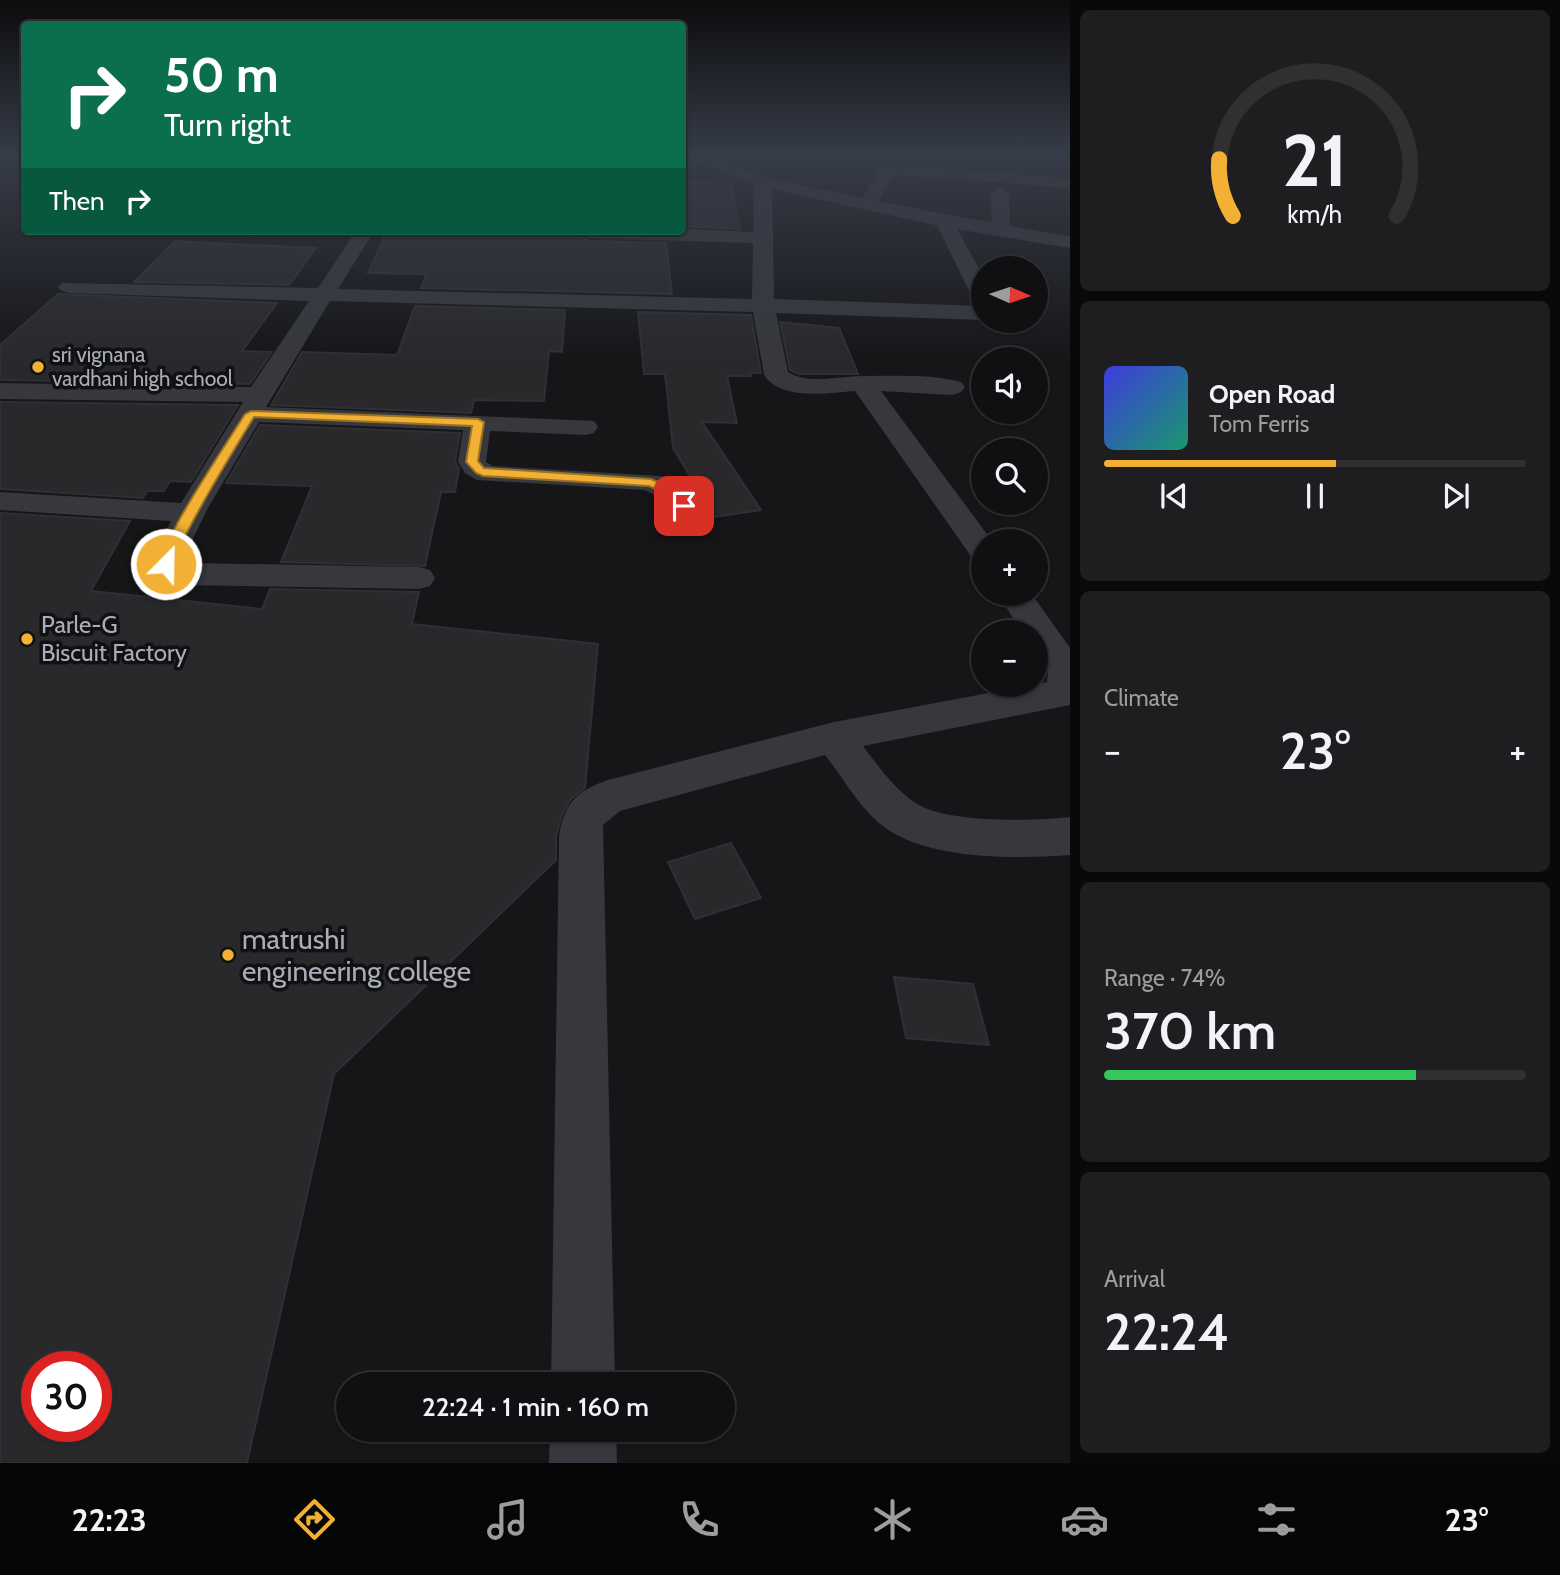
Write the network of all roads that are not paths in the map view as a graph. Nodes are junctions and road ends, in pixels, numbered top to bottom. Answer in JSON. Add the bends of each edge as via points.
{"nodes":[{"id":1,"x":764,"y":223,"type":"edge"},
{"id":2,"x":945,"y":223,"type":"edge"},
{"id":3,"x":958,"y":223,"type":"edge"},
{"id":4,"x":1001,"y":223,"type":"edge"},
{"id":5,"x":1001,"y":230,"type":"junction"},
{"id":6,"x":362,"y":235,"type":"edge"},
{"id":7,"x":676,"y":235,"type":"edge"},
{"id":8,"x":764,"y":238,"type":"junction"},
{"id":9,"x":1070,"y":242,"type":"edge"},
{"id":10,"x":971,"y":274,"type":"edge"},
{"id":11,"x":69,"y":287,"type":"dead end"},
{"id":12,"x":324,"y":296,"type":"junction"},
{"id":13,"x":763,"y":304,"type":"junction"},
{"id":14,"x":971,"y":312,"type":"edge"},
{"id":15,"x":862,"y":383,"type":"junction"},
{"id":16,"x":952,"y":387,"type":"dead end"},
{"id":17,"x":0,"y":391,"type":"edge"},
{"id":18,"x":255,"y":404,"type":"junction"},
{"id":19,"x":478,"y":422,"type":"junction"},
{"id":20,"x":585,"y":428,"type":"dead end"},
{"id":21,"x":0,"y":501,"type":"edge"},
{"id":22,"x":189,"y":513,"type":"junction"},
{"id":23,"x":695,"y":518,"type":"dead end"},
{"id":24,"x":971,"y":534,"type":"edge"},
{"id":25,"x":419,"y":578,"type":"dead end"},
{"id":26,"x":1022,"y":606,"type":"edge"},
{"id":27,"x":834,"y":737,"type":"junction"},
{"id":28,"x":1070,"y":836,"type":"edge"},
{"id":29,"x":583,"y":1372,"type":"edge"},
{"id":30,"x":583,"y":1442,"type":"edge"},
{"id":31,"x":583,"y":1463,"type":"edge"}],
"edges":[{"from":1,"to":8,"type":"street"},
{"from":2,"to":10,"type":"street"},
{"from":3,"to":5,"type":"street"},
{"from":4,"to":5,"type":"street"},
{"from":5,"to":9,"type":"street"},
{"from":6,"to":12,"type":"street"},
{"from":7,"to":8,"type":"street"},
{"from":8,"to":13,"type":"street"},
{"from":11,"to":12,"type":"street"},
{"from":12,"to":13,"type":"street"},
{"from":12,"to":18,"type":"street"},
{"from":13,"to":14,"type":"street"},
{"from":13,"to":15,"type":"street","via":[[779,379],[794,384]]},
{"from":15,"to":16,"type":"street"},
{"from":15,"to":24,"type":"street"},
{"from":17,"to":18,"type":"street"},
{"from":18,"to":19,"type":"street"},
{"from":18,"to":22,"type":"street"},
{"from":19,"to":20,"type":"street"},
{"from":19,"to":23,"type":"street","via":[[472,462],[480,471],[651,482],[673,493]]},
{"from":21,"to":22,"type":"street"},
{"from":22,"to":25,"type":"street","via":[[166,564],[186,574]]},
{"from":26,"to":27,"type":"street","via":[[1066,670],[1064,693]]},
{"from":27,"to":28,"type":"street","via":[[879,795],[918,826],[1045,839]]},
{"from":27,"to":29,"type":"street","via":[[608,797],[583,816]]},
{"from":30,"to":31,"type":"street"}]}
